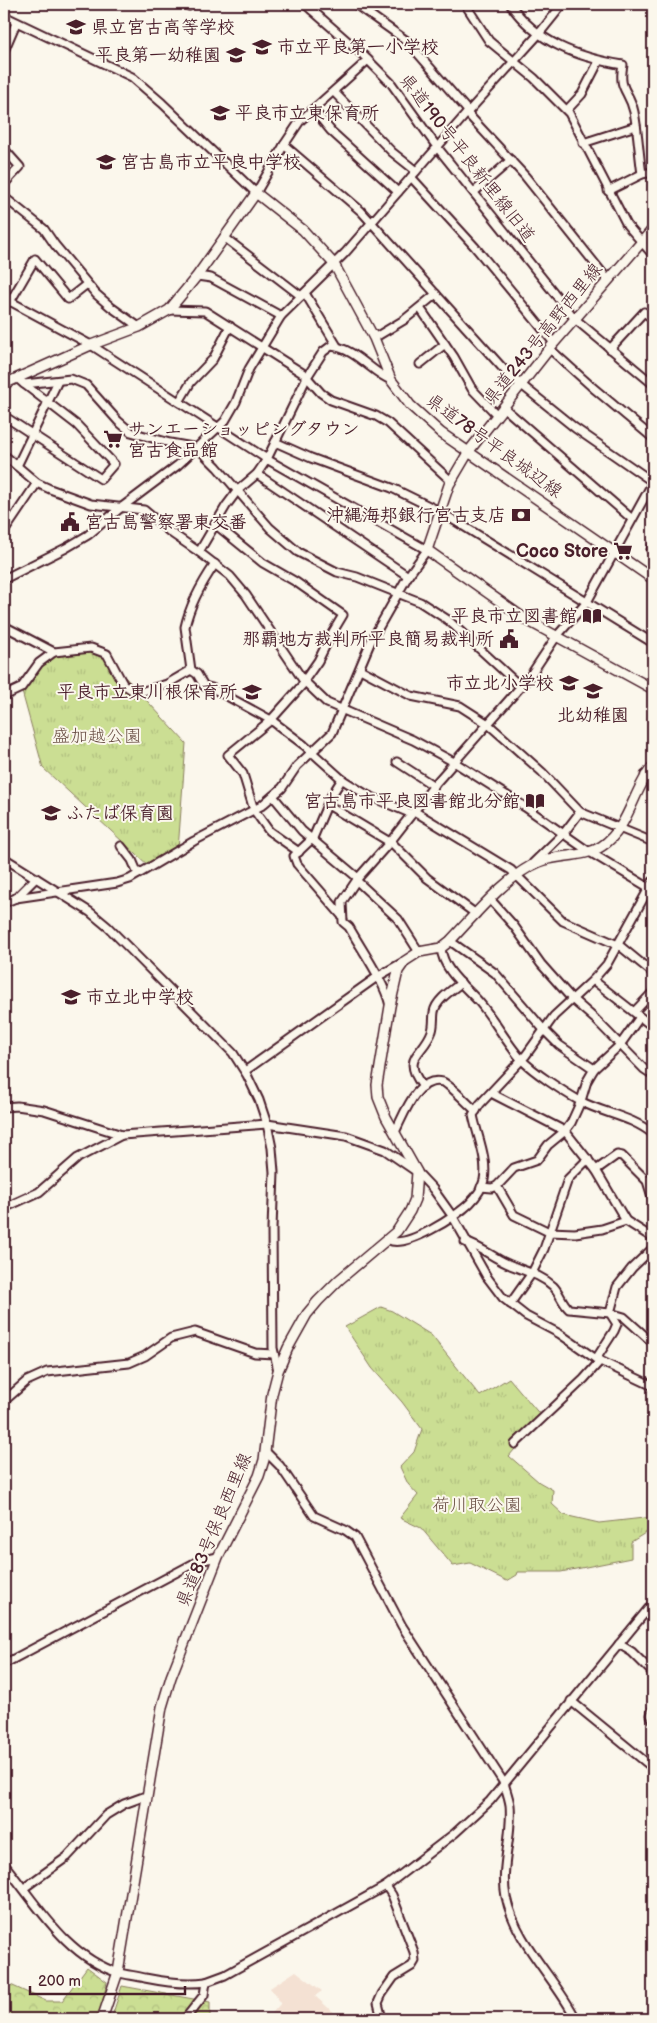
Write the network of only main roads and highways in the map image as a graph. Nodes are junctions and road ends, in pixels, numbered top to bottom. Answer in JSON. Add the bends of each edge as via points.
{"nodes":[{"id":1,"x":653,"y":229,"type":"edge"},
{"id":2,"x":4,"y":383,"type":"edge"},
{"id":3,"x":469,"y":451,"type":"junction"},
{"id":4,"x":653,"y":579,"type":"edge"},
{"id":5,"x":653,"y":689,"type":"edge"},
{"id":6,"x":653,"y":766,"type":"edge"},
{"id":7,"x":102,"y":2019,"type":"edge"}],
"edges":[{"from":1,"to":3,"type":"main road","name":"県道243号高野西里線","via":[[575,318]]},
{"from":2,"to":3,"type":"main road","name":"県道78号平良城辺線","via":[[20,381],[169,310],[256,193],[303,230],[334,264],[374,338],[391,380],[410,405]]},
{"from":3,"to":4,"type":"main road","name":"県道78号平良城辺線"},
{"from":3,"to":5,"type":"main road","name":"県道243号高野西里線","via":[[451,481],[427,550],[525,619]]},
{"from":6,"to":7,"type":"main road","name":"県道83号保良西里線","via":[[645,775],[620,828],[601,847],[530,866],[490,899],[450,941],[441,948],[419,952],[405,961],[398,971],[377,1091],[386,1117],[417,1172],[417,1189],[404,1222],[389,1240],[318,1302],[300,1326],[278,1371],[262,1468],[218,1557],[164,1701],[118,1972]]}]}
